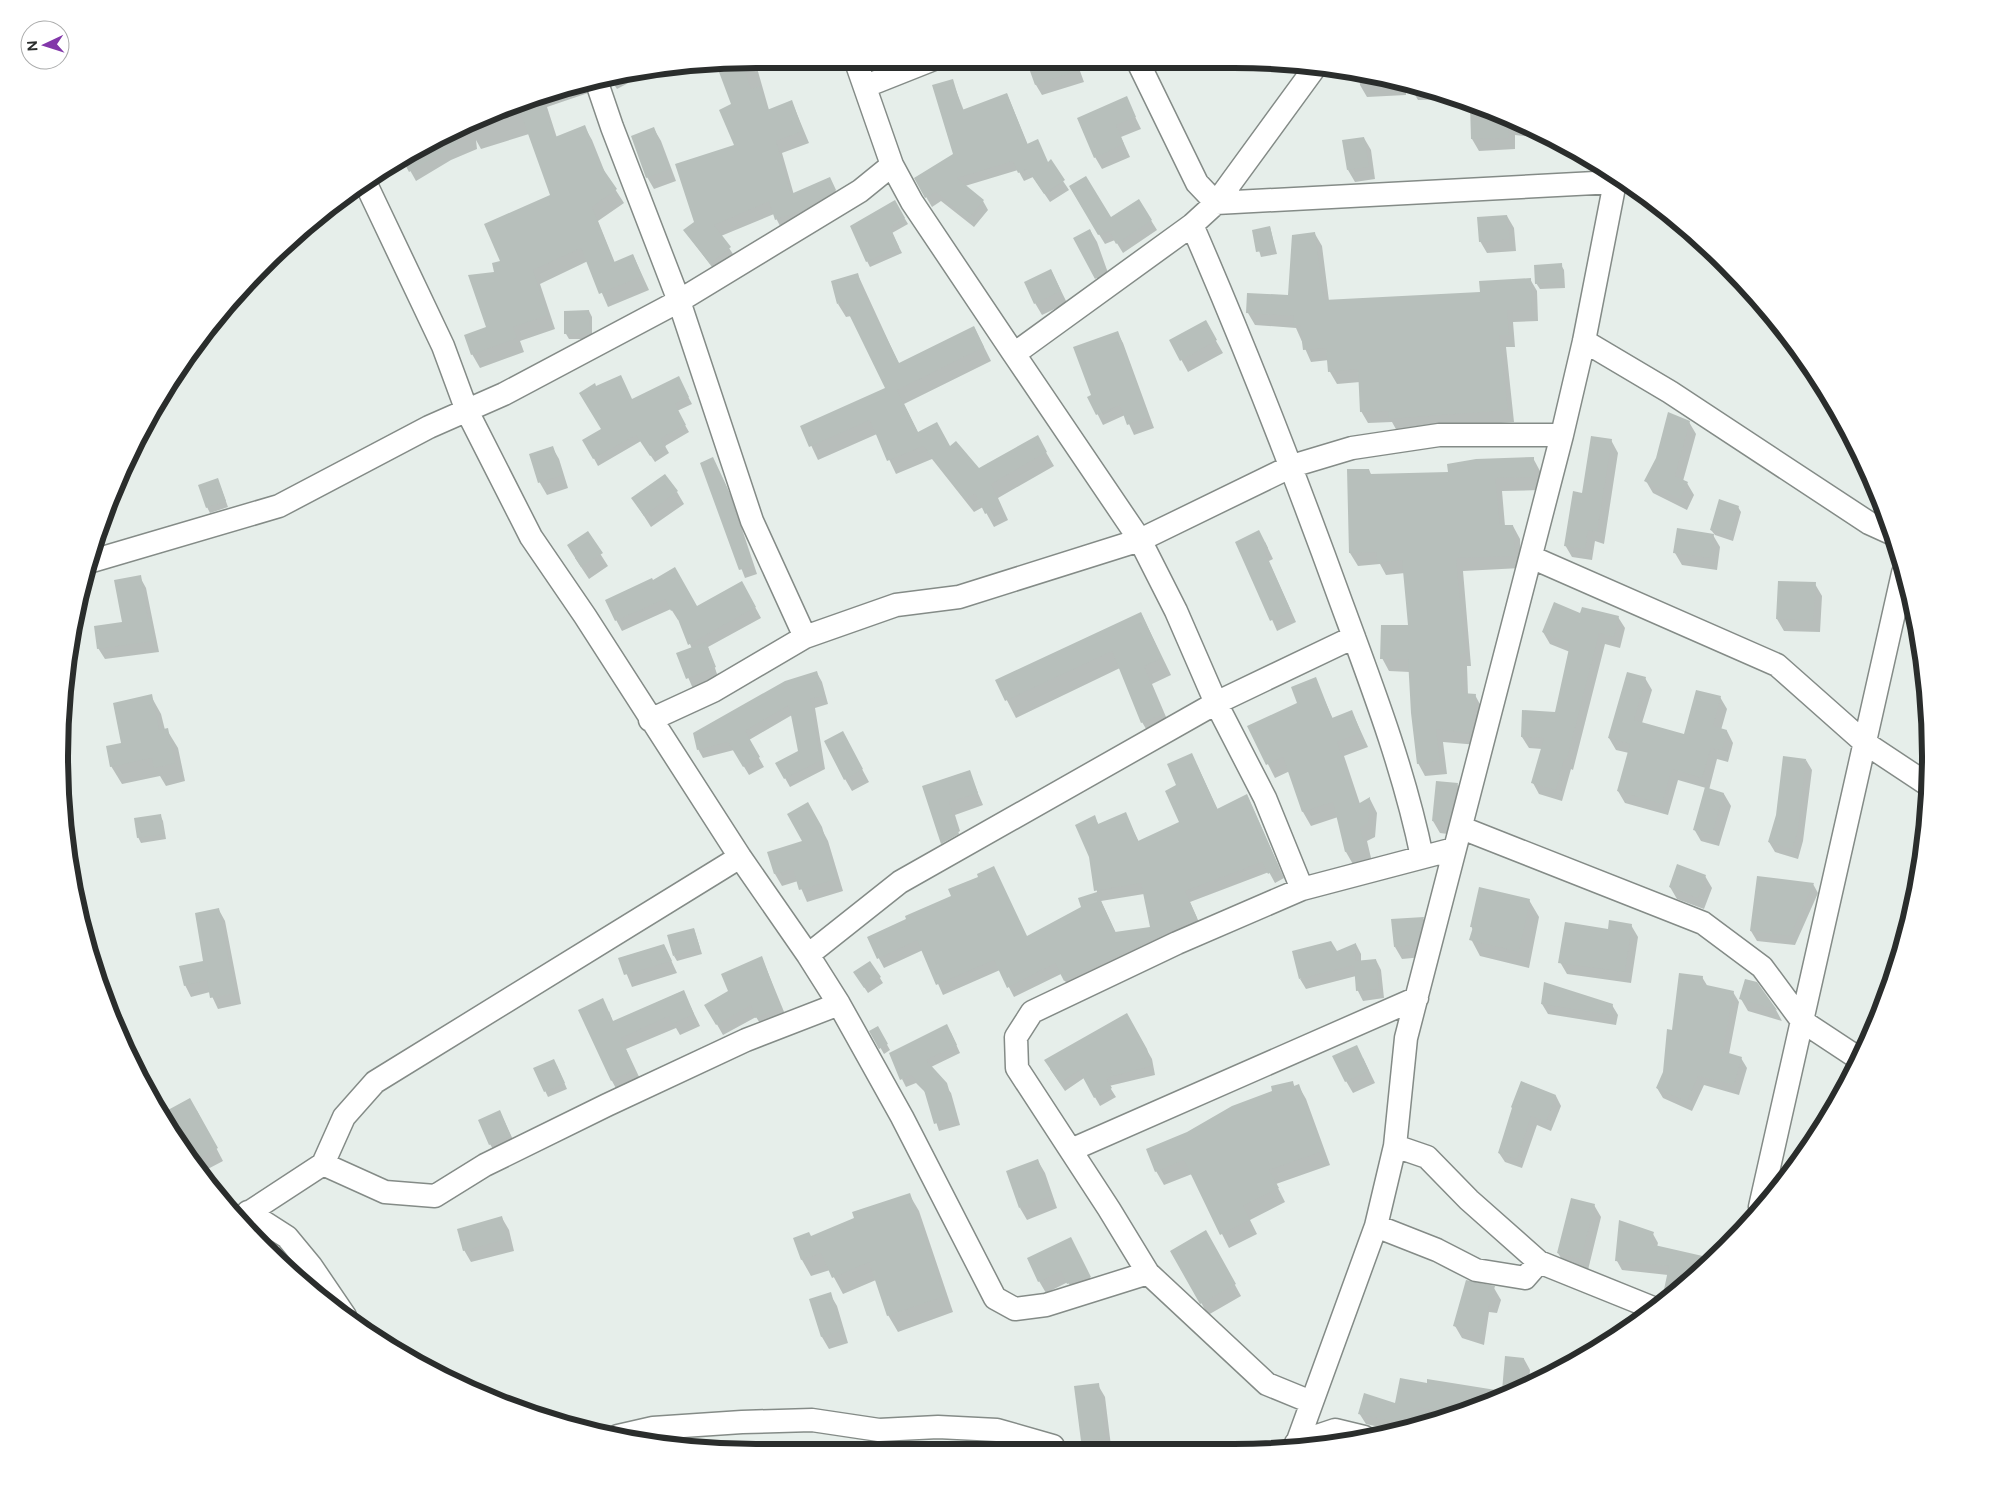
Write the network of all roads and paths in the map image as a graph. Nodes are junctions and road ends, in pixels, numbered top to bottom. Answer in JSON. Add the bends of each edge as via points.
{"nodes":[{"id":1,"x":859,"y":68,"type":"edge"},
{"id":2,"x":911,"y":68,"type":"edge"},
{"id":3,"x":1141,"y":68,"type":"edge"},
{"id":4,"x":1312,"y":72,"type":"edge"},
{"id":5,"x":598,"y":86,"type":"edge"},
{"id":6,"x":866,"y":86,"type":"junction"},
{"id":7,"x":892,"y":165,"type":"junction"},
{"id":8,"x":1610,"y":179,"type":"edge"},
{"id":9,"x":1614,"y":182,"type":"edge"},
{"id":10,"x":367,"y":187,"type":"edge"},
{"id":11,"x":1216,"y":203,"type":"junction"},
{"id":12,"x":1192,"y":226,"type":"junction"},
{"id":13,"x":679,"y":301,"type":"junction"},
{"id":14,"x":1584,"y":341,"type":"junction"},
{"id":15,"x":1014,"y":354,"type":"junction"},
{"id":16,"x":467,"y":411,"type":"junction"},
{"id":17,"x":1562,"y":435,"type":"junction"},
{"id":18,"x":1292,"y":466,"type":"junction"},
{"id":19,"x":1883,"y":530,"type":"edge"},
{"id":20,"x":1140,"y":540,"type":"junction"},
{"id":21,"x":1531,"y":557,"type":"junction"},
{"id":22,"x":96,"y":560,"type":"edge"},
{"id":23,"x":1900,"y":586,"type":"edge"},
{"id":24,"x":805,"y":637,"type":"junction"},
{"id":25,"x":1354,"y":637,"type":"junction"},
{"id":26,"x":1216,"y":703,"type":"junction"},
{"id":27,"x":650,"y":720,"type":"junction"},
{"id":28,"x":1865,"y":743,"type":"junction"},
{"id":29,"x":1921,"y":780,"type":"edge"},
{"id":30,"x":1462,"y":828,"type":"junction"},
{"id":31,"x":1454,"y":849,"type":"junction"},
{"id":32,"x":740,"y":857,"type":"junction"},
{"id":33,"x":1422,"y":857,"type":"junction"},
{"id":34,"x":1302,"y":889,"type":"junction"},
{"id":35,"x":808,"y":955,"type":"junction"},
{"id":36,"x":1416,"y":998,"type":"junction"},
{"id":37,"x":839,"y":1004,"type":"junction"},
{"id":38,"x":1802,"y":1021,"type":"junction"},
{"id":39,"x":1853,"y":1055,"type":"edge"},
{"id":40,"x":1396,"y":1146,"type":"junction"},
{"id":41,"x":1071,"y":1150,"type":"junction"},
{"id":42,"x":324,"y":1164,"type":"junction"},
{"id":43,"x":1763,"y":1194,"type":"edge"},
{"id":44,"x":243,"y":1215,"type":"edge"},
{"id":45,"x":244,"y":1216,"type":"edge"},
{"id":46,"x":1376,"y":1226,"type":"junction"},
{"id":47,"x":1539,"y":1262,"type":"junction"},
{"id":48,"x":1148,"y":1273,"type":"junction"},
{"id":49,"x":332,"y":1297,"type":"edge"},
{"id":50,"x":1646,"y":1305,"type":"edge"},
{"id":51,"x":1311,"y":1402,"type":"junction"},
{"id":52,"x":634,"y":1432,"type":"edge"},
{"id":53,"x":1349,"y":1433,"type":"edge"},
{"id":54,"x":1312,"y":1439,"type":"edge"},
{"id":55,"x":1298,"y":1440,"type":"edge"},
{"id":56,"x":1045,"y":1444,"type":"edge"}],
"edges":[{"from":1,"to":6,"type":"street"},
{"from":2,"to":6,"type":"street"},
{"from":3,"to":11,"type":"street","via":[[1197,183]]},
{"from":4,"to":11,"type":"street"},
{"from":5,"to":13,"type":"street"},
{"from":6,"to":7,"type":"street"},
{"from":7,"to":13,"type":"street","via":[[860,192]]},
{"from":7,"to":15,"type":"street","via":[[912,202]]},
{"from":8,"to":11,"type":"street"},
{"from":9,"to":14,"type":"street"},
{"from":10,"to":16,"type":"street","via":[[442,346]]},
{"from":11,"to":12,"type":"street"},
{"from":12,"to":15,"type":"street"},
{"from":12,"to":18,"type":"street"},
{"from":13,"to":16,"type":"street"},
{"from":13,"to":24,"type":"street","via":[[752,521]]},
{"from":14,"to":17,"type":"street"},
{"from":14,"to":19,"type":"street","via":[[1670,392]]},
{"from":15,"to":20,"type":"street"},
{"from":16,"to":22,"type":"street","via":[[429,427],[279,506]]},
{"from":16,"to":27,"type":"street","via":[[531,537]]},
{"from":17,"to":18,"type":"street","via":[[1439,435],[1352,448]]},
{"from":17,"to":21,"type":"street"},
{"from":18,"to":20,"type":"street"},
{"from":18,"to":25,"type":"street"},
{"from":20,"to":24,"type":"street","via":[[959,597],[896,605]]},
{"from":20,"to":26,"type":"street","via":[[1176,611]]},
{"from":21,"to":28,"type":"street","via":[[1777,665]]},
{"from":21,"to":30,"type":"street"},
{"from":23,"to":28,"type":"street"},
{"from":24,"to":27,"type":"street","via":[[714,690]]},
{"from":25,"to":26,"type":"street"},
{"from":25,"to":33,"type":"street","via":[[1409,798]]},
{"from":26,"to":34,"type":"street","via":[[1265,798]]},
{"from":26,"to":35,"type":"street","via":[[900,882]]},
{"from":27,"to":32,"type":"street"},
{"from":28,"to":29,"type":"street"},
{"from":28,"to":38,"type":"street"},
{"from":30,"to":31,"type":"street"},
{"from":30,"to":38,"type":"street","via":[[1703,923],[1762,967]]},
{"from":31,"to":33,"type":"street"},
{"from":31,"to":36,"type":"street"},
{"from":32,"to":35,"type":"street"},
{"from":32,"to":42,"type":"street","via":[[376,1082],[344,1117]]},
{"from":33,"to":34,"type":"street"},
{"from":34,"to":41,"type":"street","via":[[1177,943],[1032,1012],[1016,1037],[1016,1068]]},
{"from":35,"to":37,"type":"street"},
{"from":36,"to":40,"type":"street","via":[[1406,1038]]},
{"from":36,"to":41,"type":"street"},
{"from":37,"to":42,"type":"street","via":[[746,1040],[606,1105],[484,1165],[435,1196],[385,1192]]},
{"from":37,"to":48,"type":"street","via":[[902,1116],[995,1298],[1015,1309],[1046,1305]]},
{"from":38,"to":39,"type":"street"},
{"from":38,"to":43,"type":"street"},
{"from":40,"to":46,"type":"street"},
{"from":40,"to":47,"type":"street","via":[[1427,1156]]},
{"from":41,"to":48,"type":"street"},
{"from":42,"to":44,"type":"street"},
{"from":45,"to":49,"type":"street","via":[[287,1237]]},
{"from":46,"to":47,"type":"street","via":[[1437,1250],[1476,1270],[1525,1278]]},
{"from":46,"to":51,"type":"street"},
{"from":47,"to":50,"type":"street"},
{"from":48,"to":51,"type":"street","via":[[1267,1384]]},
{"from":51,"to":55,"type":"street"},
{"from":52,"to":56,"type":"street","via":[[653,1428],[812,1420],[879,1430],[938,1427],[997,1430]]},
{"from":53,"to":54,"type":"street","via":[[1335,1430]]}]}
